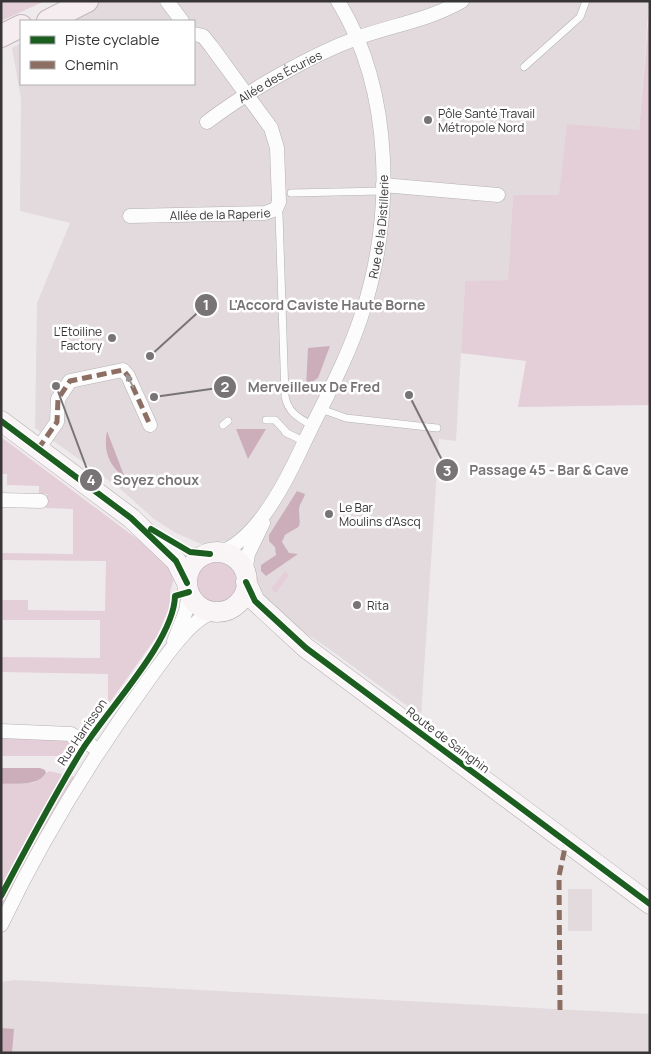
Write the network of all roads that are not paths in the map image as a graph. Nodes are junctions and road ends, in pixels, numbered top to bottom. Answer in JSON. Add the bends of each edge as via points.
{"nodes":[{"id":1,"x":67,"y":1,"type":"edge"},
{"id":2,"x":87,"y":1,"type":"edge"},
{"id":3,"x":167,"y":1,"type":"edge"},
{"id":4,"x":338,"y":1,"type":"edge"},
{"id":5,"x":462,"y":1,"type":"edge"},
{"id":6,"x":586,"y":1,"type":"edge"},
{"id":7,"x":32,"y":20,"type":"edge"},
{"id":8,"x":50,"y":20,"type":"edge"},
{"id":9,"x":181,"y":20,"type":"edge"},
{"id":10,"x":20,"y":27,"type":"edge"},
{"id":11,"x":20,"y":32,"type":"edge"},
{"id":12,"x":195,"y":34,"type":"edge"},
{"id":13,"x":1,"y":37,"type":"edge"},
{"id":14,"x":357,"y":38,"type":"junction"},
{"id":15,"x":524,"y":68,"type":"dead end"},
{"id":16,"x":248,"y":94,"type":"junction"},
{"id":17,"x":207,"y":122,"type":"dead end"},
{"id":18,"x":383,"y":188,"type":"junction"},
{"id":19,"x":291,"y":193,"type":"dead end"},
{"id":20,"x":498,"y":195,"type":"dead end"},
{"id":21,"x":276,"y":209,"type":"junction"},
{"id":22,"x":130,"y":216,"type":"dead end"},
{"id":23,"x":321,"y":409,"type":"junction"},
{"id":24,"x":266,"y":420,"type":"dead end"},
{"id":25,"x":1,"y":421,"type":"edge"},
{"id":26,"x":150,"y":425,"type":"dead end"},
{"id":27,"x":313,"y":426,"type":"junction"},
{"id":28,"x":437,"y":428,"type":"dead end"},
{"id":29,"x":305,"y":442,"type":"junction"},
{"id":30,"x":38,"y":449,"type":"junction"},
{"id":31,"x":274,"y":498,"type":"junction"},
{"id":32,"x":1,"y":500,"type":"edge"},
{"id":33,"x":41,"y":501,"type":"dead end"},
{"id":34,"x":131,"y":518,"type":"junction"},
{"id":35,"x":214,"y":553,"type":"junction"},
{"id":36,"x":246,"y":578,"type":"junction"},
{"id":37,"x":188,"y":588,"type":"junction"},
{"id":38,"x":220,"y":612,"type":"junction"},
{"id":39,"x":306,"y":648,"type":"junction"},
{"id":40,"x":166,"y":656,"type":"junction"},
{"id":41,"x":1,"y":731,"type":"edge"},
{"id":42,"x":99,"y":750,"type":"junction"},
{"id":43,"x":650,"y":904,"type":"edge"},
{"id":44,"x":1,"y":925,"type":"edge"}],
"edges":[{"from":1,"to":7,"type":"main road"},
{"from":2,"to":8,"type":"main road"},
{"from":3,"to":9,"type":"street"},
{"from":4,"to":14,"type":"street","name":"Rue de la Distillerie"},
{"from":5,"to":14,"type":"street","name":"Allée des Écuries","via":[[430,17]]},
{"from":6,"to":15,"type":"lane","via":[[580,17]]},
{"from":10,"to":13,"type":"main road"},
{"from":11,"to":13,"type":"main road"},
{"from":12,"to":16,"type":"street","name":"Allée de la Raperie","via":[[207,41]]},
{"from":14,"to":16,"type":"street","name":"Allée des Écuries"},
{"from":14,"to":18,"type":"street","name":"Rue de la Distillerie","via":[[376,105]]},
{"from":16,"to":17,"type":"street","name":"Allée des Écuries"},
{"from":16,"to":21,"type":"street","name":"Allée de la Raperie","via":[[275,139]]},
{"from":18,"to":19,"type":"lane"},
{"from":18,"to":20,"type":"street"},
{"from":18,"to":23,"type":"street","name":"Rue de la Distillerie","via":[[377,248],[366,301],[349,350]]},
{"from":21,"to":22,"type":"street","name":"Allée de la Raperie","via":[[265,214]]},
{"from":21,"to":27,"type":"lane","via":[[279,214],[285,396],[293,414]]},
{"from":23,"to":27,"type":"street","name":"Rue de la Distillerie"},
{"from":23,"to":28,"type":"lane","via":[[346,418]]},
{"from":24,"to":29,"type":"lane","via":[[275,420],[286,433]]},
{"from":25,"to":30,"type":"street"},
{"from":26,"to":30,"type":"street","one_way":true,"via":[[124,370],[70,381],[58,398],[57,422]]},
{"from":27,"to":29,"type":"street","name":"Rue de la Distillerie"},
{"from":29,"to":31,"type":"street","name":"Rue de la Distillerie"},
{"from":30,"to":34,"type":"street"},
{"from":31,"to":35,"type":"street","name":"Rue de la Distillerie","via":[[240,542]]},
{"from":31,"to":36,"type":"street","name":"Rue de la Distillerie","via":[[248,554]]},
{"from":32,"to":33,"type":"street"},
{"from":34,"to":35,"type":"street","via":[[186,550]]},
{"from":34,"to":37,"type":"street","via":[[176,560]]},
{"from":35,"to":36,"type":"street","via":[[235,559]]},
{"from":35,"to":37,"type":"street","via":[[192,566]]},
{"from":36,"to":38,"type":"street","via":[[244,595],[239,602]]},
{"from":36,"to":39,"type":"street","name":"Route de Sainghin","via":[[255,601]]},
{"from":37,"to":38,"type":"street","via":[[199,606]]},
{"from":37,"to":40,"type":"street","name":"Rue Harrisson","via":[[181,626]]},
{"from":38,"to":39,"type":"street","name":"Route de Sainghin","via":[[244,614]]},
{"from":38,"to":40,"type":"street","name":"Rue Harrisson","via":[[198,621]]},
{"from":39,"to":43,"type":"street","name":"Route de Sainghin"},
{"from":40,"to":42,"type":"street","name":"Rue Harrisson"},
{"from":41,"to":42,"type":"street","via":[[71,734]]},
{"from":42,"to":44,"type":"street","name":"Rue Harrisson","via":[[45,840]]}]}
